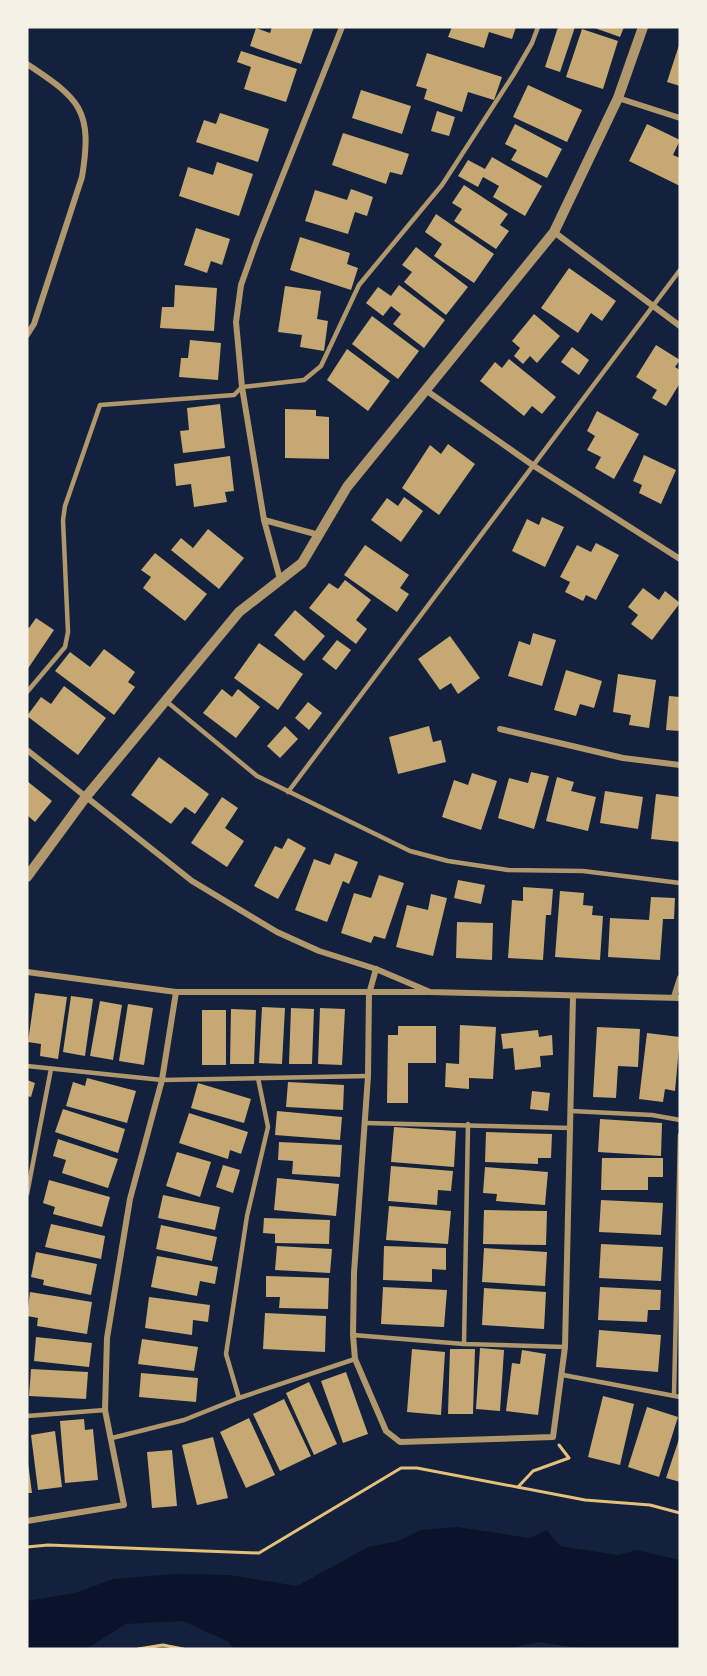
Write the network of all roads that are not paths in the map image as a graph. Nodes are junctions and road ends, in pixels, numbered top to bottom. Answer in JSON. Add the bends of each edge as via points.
{"nodes":[{"id":1,"x":342,"y":27,"type":"edge"},
{"id":2,"x":538,"y":27,"type":"edge"},
{"id":3,"x":644,"y":27,"type":"edge"},
{"id":4,"x":27,"y":63,"type":"edge"},
{"id":5,"x":618,"y":98,"type":"junction"},
{"id":6,"x":680,"y":118,"type":"edge"},
{"id":7,"x":554,"y":232,"type":"junction"},
{"id":8,"x":680,"y":270,"type":"edge"},
{"id":9,"x":652,"y":307,"type":"junction"},
{"id":10,"x":680,"y":326,"type":"edge"},
{"id":11,"x":27,"y":335,"type":"edge"},
{"id":12,"x":242,"y":387,"type":"junction"},
{"id":13,"x":427,"y":391,"type":"junction"},
{"id":14,"x":534,"y":466,"type":"junction"},
{"id":15,"x":264,"y":520,"type":"junction"},
{"id":16,"x":320,"y":535,"type":"junction"},
{"id":17,"x":680,"y":559,"type":"edge"},
{"id":18,"x":280,"y":579,"type":"junction"},
{"id":19,"x":27,"y":692,"type":"edge"},
{"id":20,"x":165,"y":701,"type":"junction"},
{"id":21,"x":501,"y":729,"type":"dead end"},
{"id":22,"x":27,"y":750,"type":"edge"},
{"id":23,"x":680,"y":765,"type":"edge"},
{"id":24,"x":288,"y":792,"type":"junction"},
{"id":25,"x":85,"y":798,"type":"junction"},
{"id":26,"x":27,"y":878,"type":"edge"},
{"id":27,"x":680,"y":883,"type":"edge"},
{"id":28,"x":376,"y":969,"type":"junction"},
{"id":29,"x":27,"y":972,"type":"edge"},
{"id":30,"x":680,"y":978,"type":"edge"},
{"id":31,"x":176,"y":992,"type":"junction"},
{"id":32,"x":430,"y":992,"type":"junction"},
{"id":33,"x":369,"y":994,"type":"junction"},
{"id":34,"x":573,"y":997,"type":"junction"},
{"id":35,"x":677,"y":998,"type":"edge"},
{"id":36,"x":27,"y":1066,"type":"edge"},
{"id":37,"x":51,"y":1068,"type":"junction"},
{"id":38,"x":368,"y":1076,"type":"junction"},
{"id":39,"x":258,"y":1078,"type":"junction"},
{"id":40,"x":162,"y":1080,"type":"junction"},
{"id":41,"x":571,"y":1111,"type":"junction"},
{"id":42,"x":680,"y":1120,"type":"edge"},
{"id":43,"x":365,"y":1123,"type":"junction"},
{"id":44,"x":468,"y":1124,"type":"junction"},
{"id":45,"x":571,"y":1128,"type":"junction"},
{"id":46,"x":680,"y":1135,"type":"edge"},
{"id":47,"x":27,"y":1194,"type":"edge"},
{"id":48,"x":353,"y":1335,"type":"junction"},
{"id":49,"x":464,"y":1344,"type":"junction"},
{"id":50,"x":565,"y":1347,"type":"junction"},
{"id":51,"x":355,"y":1359,"type":"junction"},
{"id":52,"x":563,"y":1376,"type":"junction"},
{"id":53,"x":677,"y":1396,"type":"edge"},
{"id":54,"x":239,"y":1398,"type":"junction"},
{"id":55,"x":105,"y":1410,"type":"junction"},
{"id":56,"x":27,"y":1416,"type":"edge"},
{"id":57,"x":111,"y":1438,"type":"junction"},
{"id":58,"x":27,"y":1521,"type":"edge"}],
"edges":[{"from":1,"to":12,"type":"street","via":[[241,285],[236,322]]},
{"from":2,"to":12,"type":"lane","via":[[514,74],[442,185],[359,285],[321,366],[304,380]]},
{"from":3,"to":5,"type":"street"},
{"from":4,"to":11,"type":"street","via":[[71,95],[80,108],[86,153],[34,324]]},
{"from":5,"to":6,"type":"street"},
{"from":5,"to":7,"type":"street"},
{"from":7,"to":9,"type":"street"},
{"from":7,"to":13,"type":"street"},
{"from":8,"to":9,"type":"lane"},
{"from":9,"to":10,"type":"street"},
{"from":9,"to":14,"type":"lane"},
{"from":12,"to":15,"type":"street"},
{"from":12,"to":19,"type":"lane","via":[[234,395],[100,405],[65,506],[65,647]]},
{"from":13,"to":14,"type":"street"},
{"from":13,"to":16,"type":"street","via":[[347,487]]},
{"from":14,"to":17,"type":"street"},
{"from":14,"to":24,"type":"lane"},
{"from":15,"to":16,"type":"street"},
{"from":15,"to":18,"type":"street"},
{"from":16,"to":18,"type":"street","via":[[302,563]]},
{"from":18,"to":20,"type":"street","via":[[239,612]]},
{"from":20,"to":24,"type":"lane","via":[[257,776]]},
{"from":20,"to":25,"type":"street"},
{"from":21,"to":23,"type":"street","via":[[623,758]]},
{"from":22,"to":25,"type":"street"},
{"from":24,"to":27,"type":"lane","via":[[410,851],[448,861],[508,870],[583,872]]},
{"from":25,"to":26,"type":"street"},
{"from":25,"to":28,"type":"street","via":[[192,881],[277,933]]},
{"from":28,"to":32,"type":"street"},
{"from":28,"to":33,"type":"street"},
{"from":29,"to":31,"type":"street"},
{"from":30,"to":35,"type":"street"},
{"from":31,"to":33,"type":"street"},
{"from":31,"to":40,"type":"street"},
{"from":32,"to":33,"type":"street"},
{"from":32,"to":34,"type":"street"},
{"from":33,"to":38,"type":"street"},
{"from":34,"to":35,"type":"street"},
{"from":34,"to":41,"type":"street"},
{"from":36,"to":37,"type":"lane"},
{"from":37,"to":40,"type":"lane"},
{"from":37,"to":47,"type":"lane"},
{"from":38,"to":39,"type":"lane"},
{"from":38,"to":43,"type":"street"},
{"from":39,"to":40,"type":"lane"},
{"from":39,"to":54,"type":"lane","via":[[268,1127],[247,1216],[225,1354]]},
{"from":40,"to":55,"type":"street","via":[[130,1199],[119,1258],[107,1338]]},
{"from":41,"to":42,"type":"lane"},
{"from":41,"to":45,"type":"street"},
{"from":43,"to":44,"type":"lane"},
{"from":43,"to":48,"type":"street"},
{"from":44,"to":45,"type":"lane"},
{"from":44,"to":49,"type":"lane"},
{"from":45,"to":50,"type":"street"},
{"from":46,"to":53,"type":"lane"},
{"from":48,"to":49,"type":"lane"},
{"from":48,"to":51,"type":"street"},
{"from":49,"to":50,"type":"lane"},
{"from":50,"to":52,"type":"street"},
{"from":51,"to":52,"type":"street","via":[[386,1431],[400,1442],[553,1437]]},
{"from":51,"to":54,"type":"lane"},
{"from":52,"to":53,"type":"lane"},
{"from":54,"to":57,"type":"lane","via":[[184,1420]]},
{"from":55,"to":56,"type":"lane"},
{"from":55,"to":57,"type":"street"},
{"from":57,"to":58,"type":"street","via":[[124,1505]]}]}
